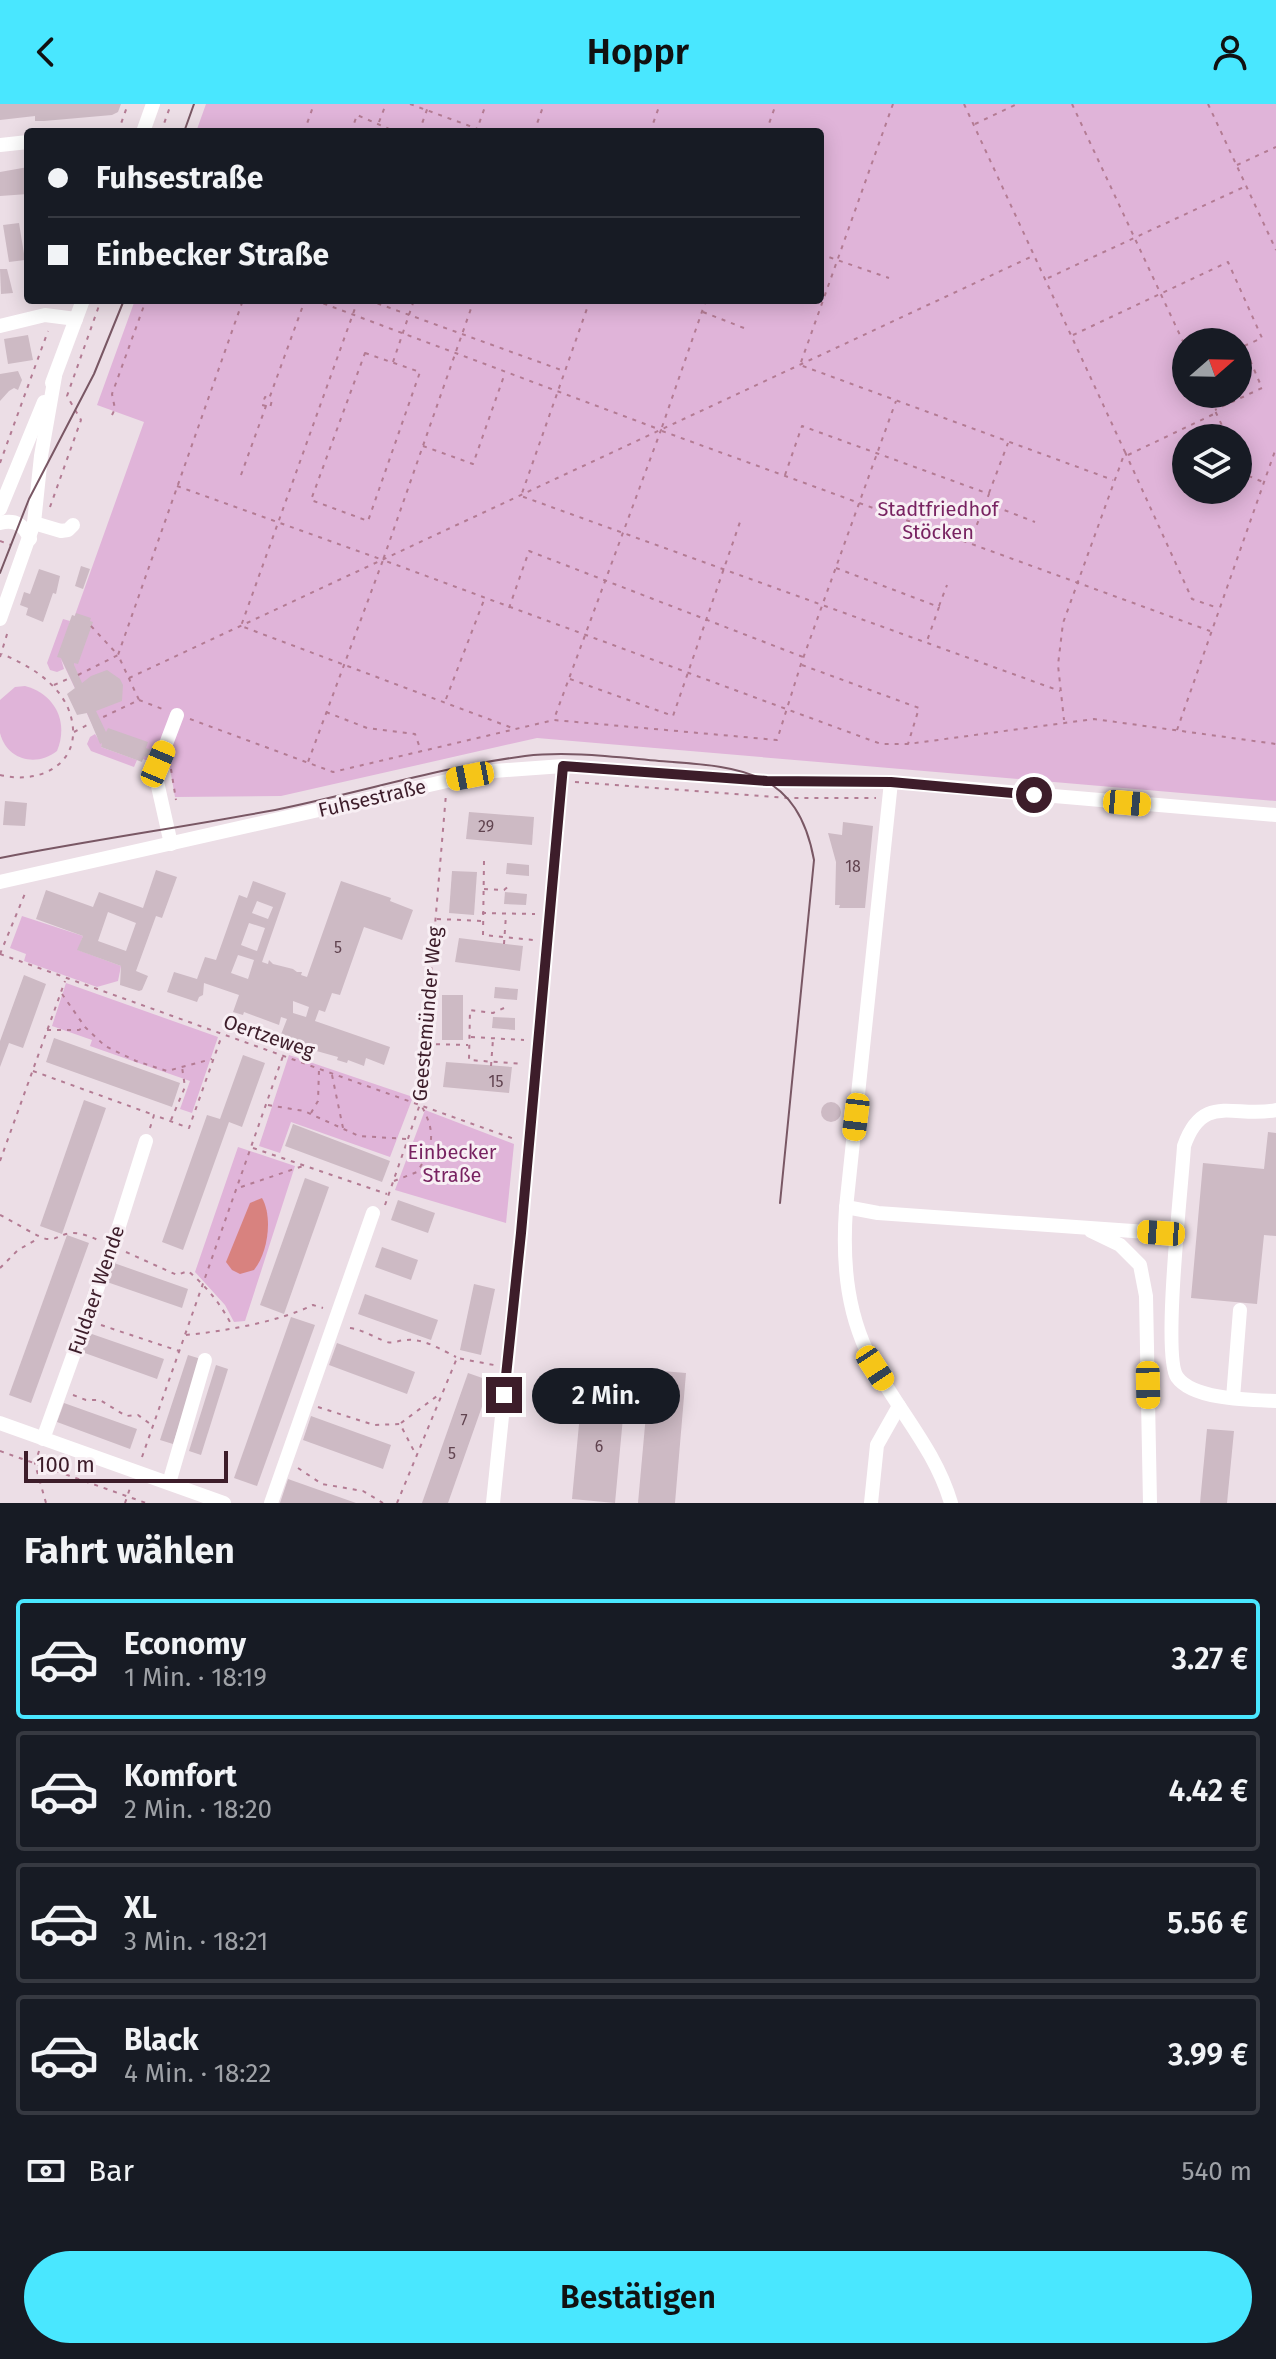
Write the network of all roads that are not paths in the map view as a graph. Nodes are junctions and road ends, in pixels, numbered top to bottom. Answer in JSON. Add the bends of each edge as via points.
{"nodes":[{"id":1,"x":153,"y":104,"type":"edge"},
{"id":2,"x":144,"y":128,"type":"edge"},
{"id":3,"x":24,"y":142,"type":"edge"},
{"id":4,"x":0,"y":145,"type":"edge"},
{"id":5,"x":82,"y":304,"type":"edge"},
{"id":6,"x":76,"y":319,"type":"junction"},
{"id":7,"x":0,"y":326,"type":"edge"},
{"id":8,"x":55,"y":376,"type":"junction"},
{"id":9,"x":0,"y":509,"type":"edge"},
{"id":10,"x":0,"y":523,"type":"edge"},
{"id":11,"x":39,"y":525,"type":"junction"},
{"id":12,"x":73,"y":525,"type":"dead end"},
{"id":13,"x":30,"y":539,"type":"junction"},
{"id":14,"x":5,"y":622,"type":"edge"},
{"id":15,"x":177,"y":715,"type":"road end"},
{"id":16,"x":563,"y":766,"type":"junction"},
{"id":17,"x":891,"y":782,"type":"junction"},
{"id":18,"x":1276,"y":815,"type":"edge"},
{"id":19,"x":171,"y":844,"type":"junction"},
{"id":20,"x":0,"y":882,"type":"edge"},
{"id":21,"x":1276,"y":1110,"type":"edge"},
{"id":22,"x":146,"y":1141,"type":"road end"},
{"id":23,"x":846,"y":1207,"type":"junction"},
{"id":24,"x":373,"y":1213,"type":"road end"},
{"id":25,"x":1084,"y":1227,"type":"junction"},
{"id":26,"x":1161,"y":1233,"type":"dead end"},
{"id":27,"x":1240,"y":1310,"type":"dead end"},
{"id":28,"x":205,"y":1360,"type":"dead end"},
{"id":29,"x":1233,"y":1398,"type":"junction"},
{"id":30,"x":1276,"y":1401,"type":"edge"},
{"id":31,"x":899,"y":1406,"type":"junction"},
{"id":32,"x":0,"y":1423,"type":"edge"},
{"id":33,"x":43,"y":1439,"type":"junction"},
{"id":34,"x":169,"y":1483,"type":"junction"},
{"id":35,"x":224,"y":1503,"type":"edge"},
{"id":36,"x":271,"y":1503,"type":"edge"},
{"id":37,"x":493,"y":1503,"type":"edge"},
{"id":38,"x":871,"y":1503,"type":"edge"},
{"id":39,"x":951,"y":1503,"type":"edge"},
{"id":40,"x":1150,"y":1503,"type":"edge"}],
"edges":[{"from":1,"to":2,"type":"street"},
{"from":3,"to":4,"type":"street"},
{"from":5,"to":6,"type":"street"},
{"from":6,"to":7,"type":"street","via":[[55,314]]},
{"from":6,"to":8,"type":"street"},
{"from":8,"to":9,"type":"street"},
{"from":8,"to":11,"type":"street","via":[[41,456]]},
{"from":10,"to":13,"type":"street","via":[[20,524]]},
{"from":11,"to":12,"type":"street","via":[[61,531]]},
{"from":11,"to":13,"type":"street"},
{"from":13,"to":14,"type":"street"},
{"from":15,"to":19,"type":"street","via":[[155,773]]},
{"from":16,"to":17,"type":"street","name":"Fuhsestraße","via":[[767,781]]},
{"from":16,"to":19,"type":"street","name":"Fuhsestraße","via":[[494,771]]},
{"from":16,"to":37,"type":"street"},
{"from":17,"to":18,"type":"street","name":"Fuhsestraße"},
{"from":17,"to":23,"type":"street"},
{"from":19,"to":20,"type":"street","name":"Fuhsestraße"},
{"from":21,"to":29,"type":"street","via":[[1217,1110],[1190,1129],[1184,1146],[1171,1360],[1178,1378],[1197,1390]]},
{"from":22,"to":33,"type":"street","name":"Fuldaer Wende"},
{"from":23,"to":25,"type":"street"},
{"from":23,"to":31,"type":"street","via":[[851,1307],[858,1333]]},
{"from":24,"to":36,"type":"street"},
{"from":25,"to":26,"type":"street"},
{"from":25,"to":40,"type":"street","via":[[1120,1245],[1140,1265],[1146,1296]]},
{"from":27,"to":29,"type":"street"},
{"from":28,"to":34,"type":"street"},
{"from":29,"to":30,"type":"street"},
{"from":31,"to":38,"type":"street","via":[[877,1445]]},
{"from":31,"to":39,"type":"street","via":[[932,1454]]},
{"from":32,"to":33,"type":"street"},
{"from":33,"to":34,"type":"street"},
{"from":34,"to":35,"type":"street"}]}
